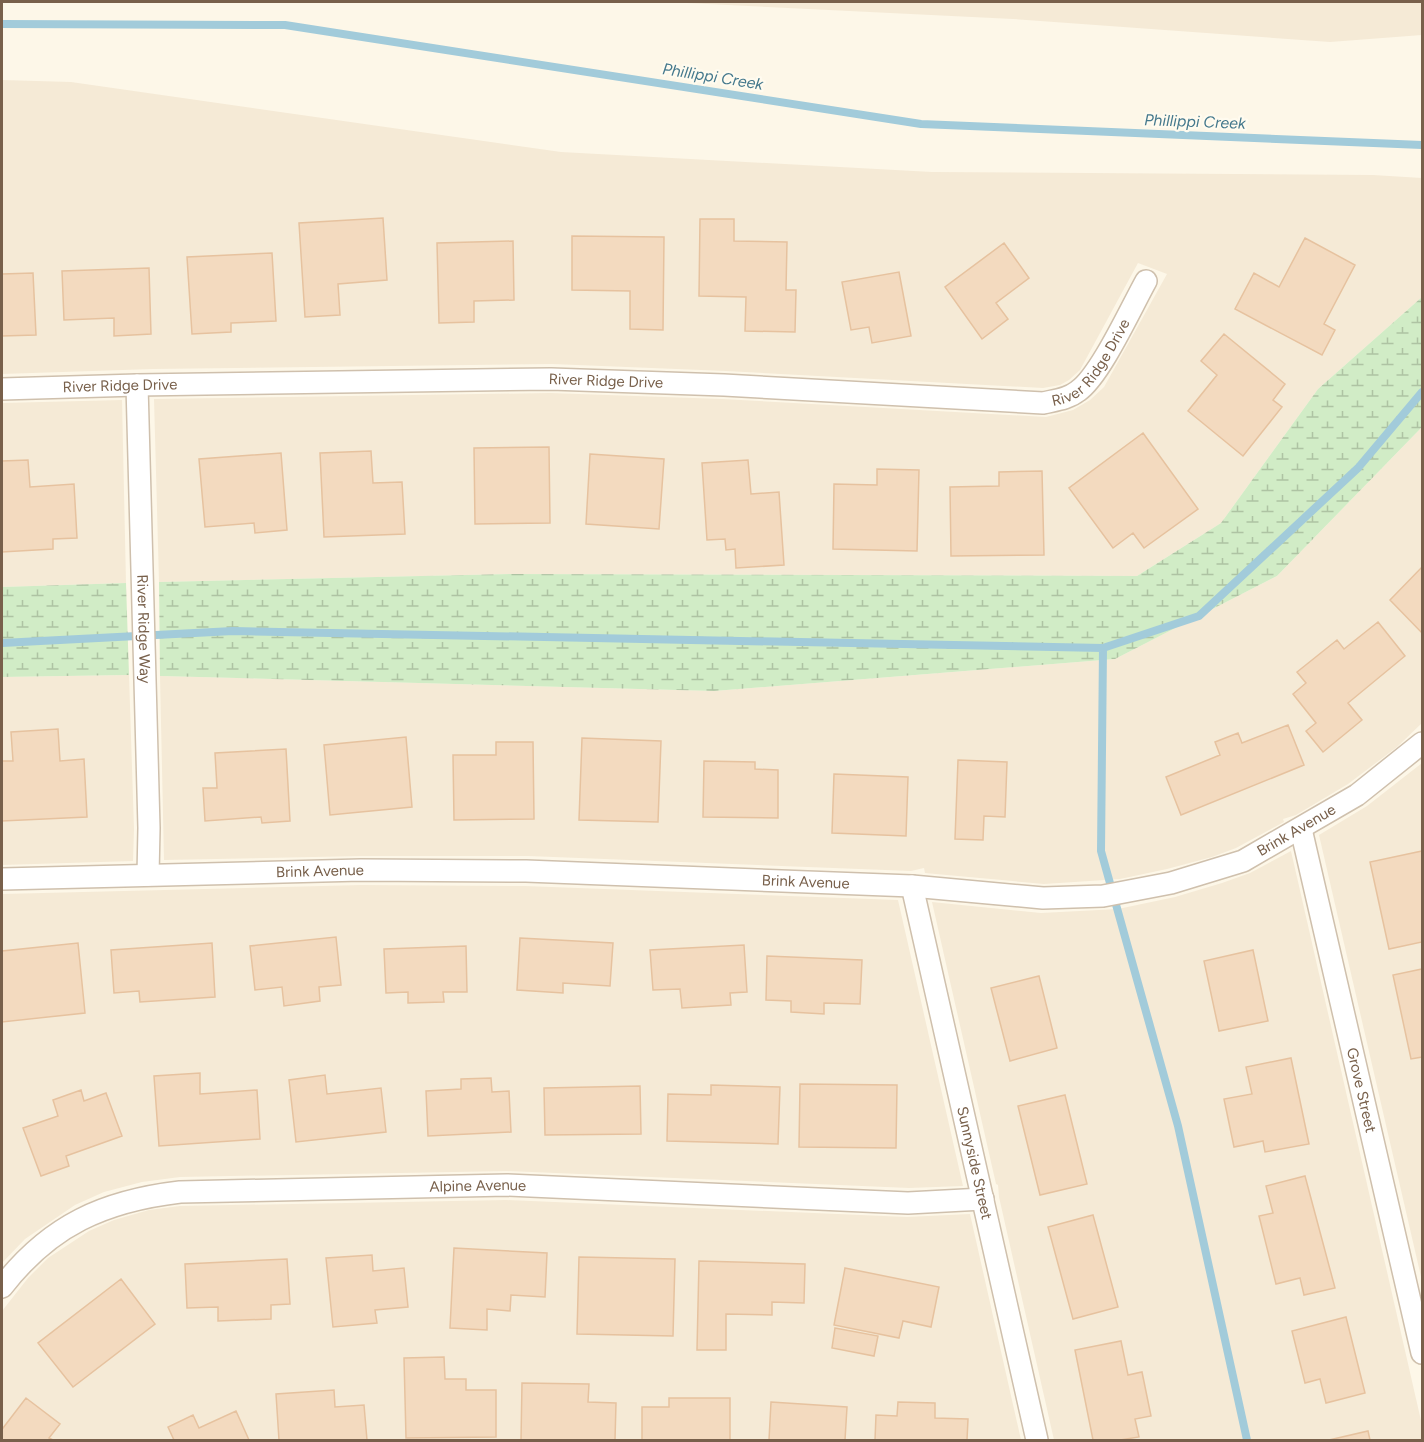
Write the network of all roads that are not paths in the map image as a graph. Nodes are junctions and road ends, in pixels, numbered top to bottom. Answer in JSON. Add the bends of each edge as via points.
{"nodes":[{"id":1,"x":1146,"y":281,"type":"dead end"},
{"id":2,"x":137,"y":385,"type":"junction"},
{"id":3,"x":2,"y":389,"type":"edge"},
{"id":4,"x":1422,"y":743,"type":"edge"},
{"id":5,"x":1302,"y":829,"type":"junction"},
{"id":6,"x":148,"y":875,"type":"junction"},
{"id":7,"x":2,"y":879,"type":"edge"},
{"id":8,"x":912,"y":886,"type":"junction"},
{"id":9,"x":982,"y":1199,"type":"junction"},
{"id":10,"x":2,"y":1287,"type":"edge"},
{"id":11,"x":1422,"y":1353,"type":"edge"},
{"id":12,"x":1037,"y":1440,"type":"edge"}],
"edges":[{"from":1,"to":2,"type":"street","name":"River Ridge Drive","via":[[1093,378],[1066,398],[1043,403],[551,379]]},
{"from":2,"to":3,"type":"street","name":"River Ridge Drive"},
{"from":2,"to":6,"type":"street","name":"River Ridge Way","via":[[150,828]]},
{"from":4,"to":5,"type":"street","name":"Brink Avenue","via":[[1357,795]]},
{"from":5,"to":8,"type":"street","name":"Brink Avenue","via":[[1243,861],[1217,870],[1113,894],[1043,898]]},
{"from":5,"to":11,"type":"street","name":"Grove Street"},
{"from":6,"to":7,"type":"street","name":"Brink Avenue"},
{"from":6,"to":8,"type":"street","name":"Brink Avenue","via":[[526,871]]},
{"from":8,"to":9,"type":"street","name":"Sunnyside Street"},
{"from":9,"to":10,"type":"street","name":"Alpine Avenue","via":[[908,1203],[507,1185],[180,1192],[146,1196],[81,1218],[37,1248]]},
{"from":9,"to":12,"type":"street","name":"Sunnyside Street"}]}
